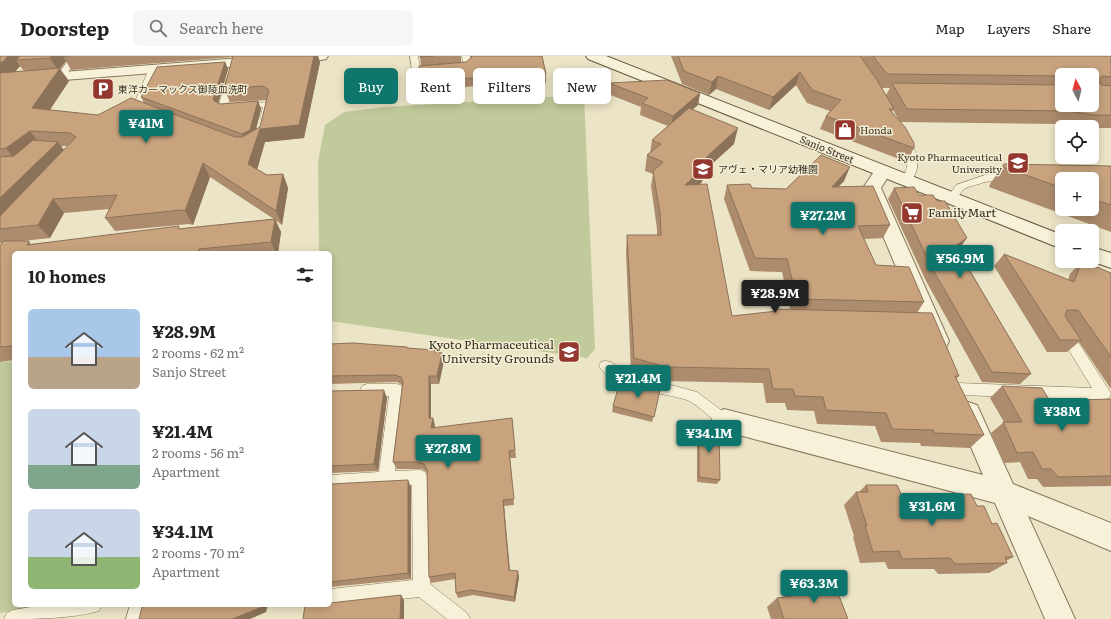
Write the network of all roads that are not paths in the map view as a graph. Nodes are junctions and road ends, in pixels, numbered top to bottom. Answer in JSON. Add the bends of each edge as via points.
{"nodes":[{"id":1,"x":75,"y":56,"type":"edge"},
{"id":2,"x":321,"y":56,"type":"edge"},
{"id":3,"x":414,"y":56,"type":"edge"},
{"id":4,"x":466,"y":56,"type":"edge"},
{"id":5,"x":593,"y":56,"type":"edge"},
{"id":6,"x":235,"y":63,"type":"junction"},
{"id":7,"x":23,"y":68,"type":"edge"},
{"id":8,"x":154,"y":69,"type":"junction"},
{"id":9,"x":61,"y":76,"type":"junction"},
{"id":10,"x":7,"y":80,"type":"edge"},
{"id":11,"x":159,"y":114,"type":"edge"},
{"id":12,"x":262,"y":126,"type":"edge"},
{"id":13,"x":898,"y":129,"type":"edge"},
{"id":14,"x":883,"y":171,"type":"junction"},
{"id":15,"x":1025,"y":178,"type":"edge"},
{"id":16,"x":907,"y":180,"type":"junction"},
{"id":17,"x":952,"y":198,"type":"junction"},
{"id":18,"x":1055,"y":239,"type":"edge"},
{"id":19,"x":1099,"y":257,"type":"edge"},
{"id":20,"x":1111,"y":261,"type":"edge"},
{"id":21,"x":1060,"y":328,"type":"edge"},
{"id":22,"x":606,"y":366,"type":"dead end"},
{"id":23,"x":952,"y":373,"type":"junction"},
{"id":24,"x":352,"y":391,"type":"edge"},
{"id":25,"x":724,"y":420,"type":"joint"},
{"id":26,"x":386,"y":479,"type":"junction"},
{"id":27,"x":332,"y":482,"type":"edge"},
{"id":28,"x":1002,"y":492,"type":"junction"},
{"id":29,"x":1111,"y":537,"type":"edge"},
{"id":30,"x":422,"y":588,"type":"junction"},
{"id":31,"x":332,"y":598,"type":"edge"},
{"id":32,"x":82,"y":607,"type":"edge"},
{"id":33,"x":138,"y":607,"type":"edge"},
{"id":34,"x":13,"y":619,"type":"edge"},
{"id":35,"x":135,"y":619,"type":"edge"},
{"id":36,"x":461,"y":619,"type":"edge"},
{"id":37,"x":1060,"y":619,"type":"edge"}],
"edges":[{"from":1,"to":9,"type":"lane"},
{"from":2,"to":6,"type":"street"},
{"from":3,"to":4,"type":"lane","via":[[416,70],[467,66]]},
{"from":5,"to":14,"type":"street","name":"Sanjo Street"},
{"from":6,"to":8,"type":"street"},
{"from":6,"to":12,"type":"lane","via":[[223,107],[268,104]]},
{"from":7,"to":10,"type":"lane"},
{"from":8,"to":9,"type":"street"},
{"from":8,"to":11,"type":"lane","via":[[138,106]]},
{"from":9,"to":10,"type":"street"},
{"from":13,"to":16,"type":"lane","via":[[913,156],[914,167]]},
{"from":14,"to":16,"type":"street","name":"Sanjo Street"},
{"from":14,"to":23,"type":"street","via":[[872,188],[902,255],[922,322]]},
{"from":15,"to":17,"type":"lane","via":[[988,177],[960,187]]},
{"from":16,"to":17,"type":"street","name":"Sanjo Street"},
{"from":17,"to":18,"type":"street","name":"Sanjo Street"},
{"from":19,"to":20,"type":"street"},
{"from":21,"to":23,"type":"lane","via":[[1104,394]]},
{"from":22,"to":25,"type":"lane","via":[[622,378],[692,396]]},
{"from":23,"to":28,"type":"street"},
{"from":24,"to":26,"type":"lane","via":[[397,390]]},
{"from":25,"to":28,"type":"street"},
{"from":26,"to":27,"type":"lane"},
{"from":26,"to":30,"type":"lane","via":[[420,477]]},
{"from":28,"to":29,"type":"street"},
{"from":28,"to":37,"type":"street"},
{"from":30,"to":31,"type":"lane"},
{"from":30,"to":36,"type":"lane"},
{"from":32,"to":34,"type":"lane"},
{"from":33,"to":35,"type":"lane"}]}
